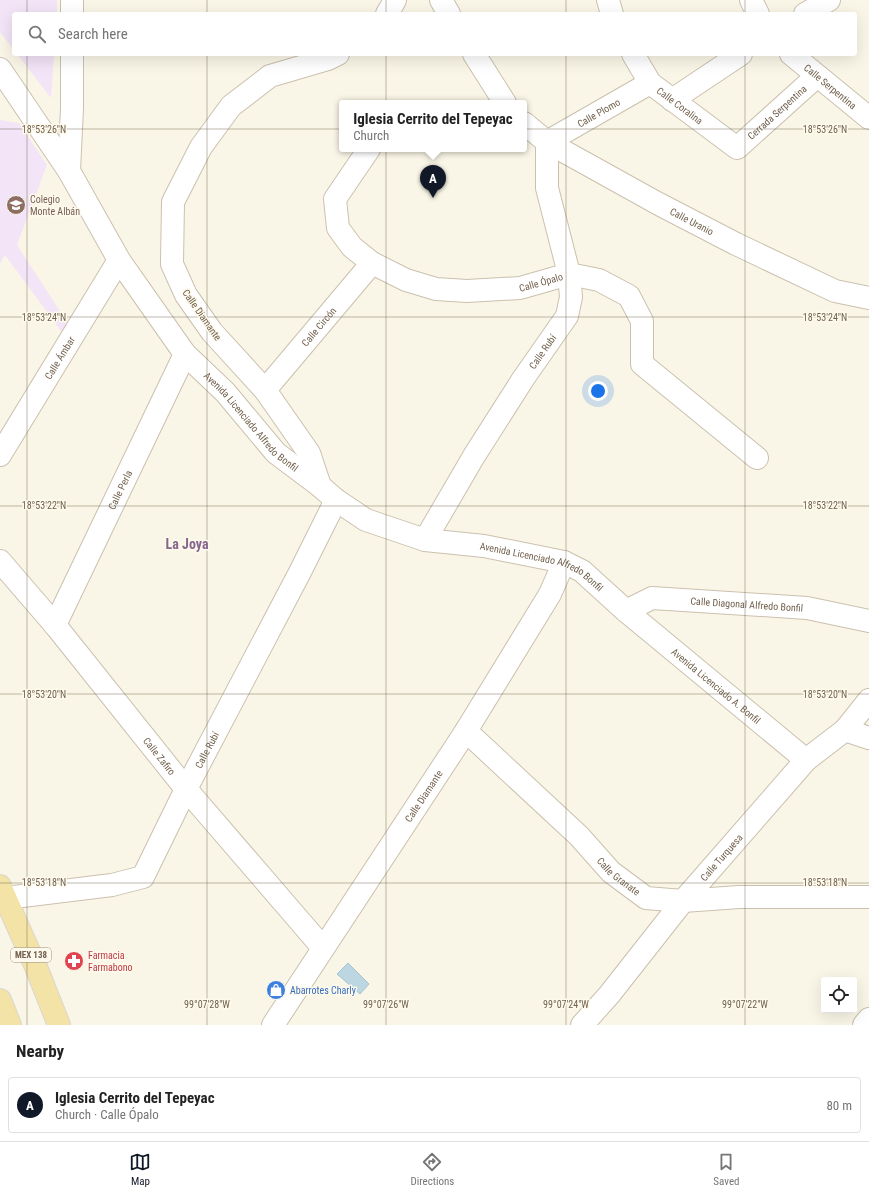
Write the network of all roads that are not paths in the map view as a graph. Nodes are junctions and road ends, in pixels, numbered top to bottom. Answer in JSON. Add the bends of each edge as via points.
{"nodes":[{"id":1,"x":72,"y":0,"type":"edge"},
{"id":2,"x":395,"y":0,"type":"edge"},
{"id":3,"x":441,"y":0,"type":"edge"},
{"id":4,"x":608,"y":0,"type":"edge"},
{"id":5,"x":751,"y":0,"type":"edge"},
{"id":6,"x":829,"y":0,"type":"edge"},
{"id":7,"x":72,"y":12,"type":"edge"},
{"id":8,"x":388,"y":12,"type":"edge"},
{"id":9,"x":448,"y":12,"type":"edge"},
{"id":10,"x":611,"y":12,"type":"edge"},
{"id":11,"x":757,"y":12,"type":"edge"},
{"id":12,"x":808,"y":12,"type":"edge"},
{"id":13,"x":72,"y":56,"type":"edge"},
{"id":14,"x":334,"y":56,"type":"edge"},
{"id":15,"x":475,"y":56,"type":"edge"},
{"id":16,"x":634,"y":56,"type":"edge"},
{"id":17,"x":738,"y":56,"type":"edge"},
{"id":18,"x":793,"y":56,"type":"edge"},
{"id":19,"x":0,"y":69,"type":"edge"},
{"id":20,"x":817,"y":76,"type":"junction"},
{"id":21,"x":650,"y":83,"type":"junction"},
{"id":22,"x":503,"y":100,"type":"edge"},
{"id":23,"x":672,"y":100,"type":"junction"},
{"id":24,"x":869,"y":118,"type":"edge"},
{"id":25,"x":527,"y":125,"type":"edge"},
{"id":26,"x":547,"y":142,"type":"junction"},
{"id":27,"x":737,"y":148,"type":"joint"},
{"id":28,"x":367,"y":152,"type":"edge"},
{"id":29,"x":69,"y":171,"type":"junction"},
{"id":30,"x":118,"y":260,"type":"junction"},
{"id":31,"x":372,"y":263,"type":"junction"},
{"id":32,"x":569,"y":274,"type":"junction"},
{"id":33,"x":869,"y":298,"type":"edge"},
{"id":34,"x":185,"y":354,"type":"junction"},
{"id":35,"x":265,"y":390,"type":"junction"},
{"id":36,"x":0,"y":455,"type":"edge"},
{"id":37,"x":757,"y":458,"type":"dead end"},
{"id":38,"x":328,"y":493,"type":"junction"},
{"id":39,"x":424,"y":540,"type":"junction"},
{"id":40,"x":0,"y":561,"type":"edge"},
{"id":41,"x":564,"y":562,"type":"junction"},
{"id":42,"x":626,"y":611,"type":"junction"},
{"id":43,"x":869,"y":621,"type":"edge"},
{"id":44,"x":55,"y":625,"type":"junction"},
{"id":45,"x":869,"y":700,"type":"edge"},
{"id":46,"x":845,"y":730,"type":"junction"},
{"id":47,"x":466,"y":731,"type":"junction"},
{"id":48,"x":869,"y":738,"type":"edge"},
{"id":49,"x":806,"y":760,"type":"junction"},
{"id":50,"x":186,"y":788,"type":"junction"},
{"id":51,"x":3,"y":892,"type":"edge"},
{"id":52,"x":869,"y":897,"type":"edge"},
{"id":53,"x":683,"y":901,"type":"junction"},
{"id":54,"x":323,"y":948,"type":"junction"},
{"id":55,"x":0,"y":1000,"type":"edge"},
{"id":56,"x":869,"y":1020,"type":"edge"},
{"id":57,"x":10,"y":1025,"type":"edge"},
{"id":58,"x":59,"y":1025,"type":"edge"},
{"id":59,"x":273,"y":1025,"type":"edge"},
{"id":60,"x":582,"y":1025,"type":"edge"},
{"id":61,"x":864,"y":1025,"type":"edge"}],
"edges":[{"from":1,"to":7,"type":"street"},
{"from":2,"to":8,"type":"street"},
{"from":3,"to":9,"type":"street"},
{"from":4,"to":10,"type":"street"},
{"from":5,"to":11,"type":"street"},
{"from":6,"to":12,"type":"street"},
{"from":13,"to":29,"type":"street"},
{"from":14,"to":35,"type":"street","name":"Calle Diamante","via":[[270,76],[230,106],[201,146],[173,202],[172,264],[186,295],[212,332]]},
{"from":15,"to":22,"type":"street"},
{"from":16,"to":21,"type":"street","name":"Calle Coralina"},
{"from":17,"to":23,"type":"street"},
{"from":18,"to":20,"type":"street","name":"Calle Serpentina"},
{"from":19,"to":29,"type":"street","name":"Avenida Licenciado Alfredo Bonfil"},
{"from":20,"to":24,"type":"street","name":"Calle Serpentina"},
{"from":20,"to":27,"type":"street","name":"Cerrada Serpentina"},
{"from":21,"to":23,"type":"street","name":"Calle Coralina"},
{"from":21,"to":26,"type":"street","name":"Calle Plomo"},
{"from":23,"to":27,"type":"street","name":"Calle Coralina"},
{"from":25,"to":26,"type":"street","name":"Calle Uranio"},
{"from":26,"to":32,"type":"street","name":"Calle Rubí","via":[[547,188]]},
{"from":26,"to":33,"type":"street","name":"Calle Uranio","via":[[736,244],[835,291]]},
{"from":28,"to":31,"type":"street","name":"Calle Ópalo","via":[[335,199],[338,228],[352,247]]},
{"from":29,"to":30,"type":"street","name":"Avenida Licenciado Alfredo Bonfil"},
{"from":30,"to":34,"type":"street","name":"Avenida Licenciado Alfredo Bonfil"},
{"from":30,"to":36,"type":"street","name":"Calle Ámbar"},
{"from":31,"to":32,"type":"street","name":"Calle Ópalo","via":[[406,280],[436,289],[467,291],[520,288]]},
{"from":31,"to":35,"type":"street","name":"Calle Circón"},
{"from":32,"to":37,"type":"street","name":"Calle Ópalo","via":[[599,280],[629,296],[642,320],[642,364]]},
{"from":32,"to":39,"type":"street","name":"Calle Rubí","via":[[571,297],[567,316],[506,405]]},
{"from":34,"to":38,"type":"street","name":"Avenida Licenciado Alfredo Bonfil","via":[[225,392],[276,454]]},
{"from":34,"to":44,"type":"street","name":"Calle Perla"},
{"from":35,"to":38,"type":"street","name":"Calle Diamante","via":[[309,454]]},
{"from":38,"to":39,"type":"street","name":"Avenida Licenciado Alfredo Bonfil","via":[[366,520]]},
{"from":38,"to":50,"type":"street","name":"Calle Rubí","via":[[300,572]]},
{"from":39,"to":41,"type":"street","name":"Avenida Licenciado Alfredo Bonfil","via":[[484,546]]},
{"from":40,"to":44,"type":"street","name":"Calle Zafiro"},
{"from":41,"to":42,"type":"street","name":"Avenida Licenciado Alfredo Bonfil","via":[[582,571]]},
{"from":41,"to":47,"type":"street","name":"Calle Diamante","via":[[550,594]]},
{"from":42,"to":43,"type":"street","name":"Calle Diagonal Alfredo Bonfil","via":[[652,598],[807,608]]},
{"from":42,"to":49,"type":"street","name":"Avenida Licenciado A. Bonfil"},
{"from":44,"to":50,"type":"street","name":"Calle Zafiro"},
{"from":45,"to":46,"type":"street","name":"Calle Turquesa"},
{"from":46,"to":48,"type":"street"},
{"from":46,"to":49,"type":"street","name":"Calle Turquesa"},
{"from":47,"to":53,"type":"street","name":"Calle Granate","via":[[579,836],[612,872],[646,898]]},
{"from":47,"to":54,"type":"street","name":"Calle Diamante"},
{"from":49,"to":53,"type":"street","name":"Calle Turquesa"},
{"from":50,"to":51,"type":"street","name":"Calle Rubí","via":[[143,877],[112,885]]},
{"from":50,"to":54,"type":"street","name":"Calle Zafiro"},
{"from":51,"to":58,"type":"main road","number":"MEX 138"},
{"from":52,"to":53,"type":"street","name":"Calle Granate","via":[[739,897]]},
{"from":53,"to":60,"type":"street","name":"Calle Turquesa"},
{"from":54,"to":59,"type":"street","name":"Calle Diamante"},
{"from":55,"to":57,"type":"main road"},
{"from":56,"to":61,"type":"street"}]}
